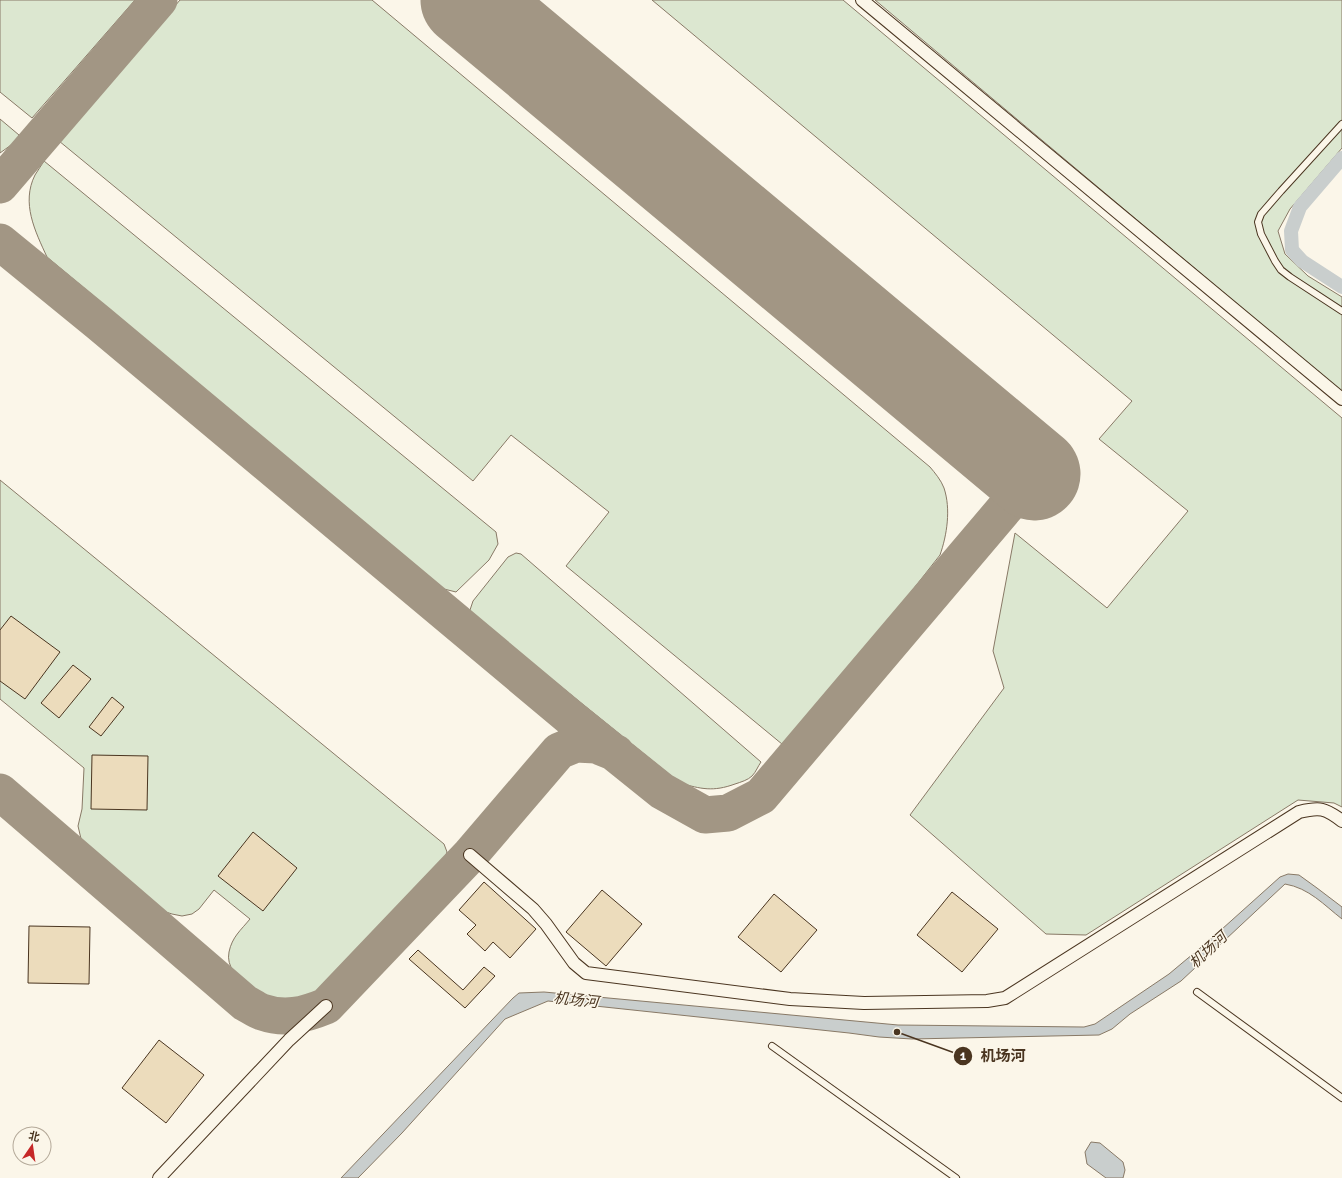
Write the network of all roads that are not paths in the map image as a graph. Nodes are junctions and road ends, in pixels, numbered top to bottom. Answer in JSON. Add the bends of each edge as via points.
{"nodes":[{"id":1,"x":862,"y":0,"type":"edge"},
{"id":2,"x":1342,"y":124,"type":"edge"},
{"id":3,"x":1342,"y":311,"type":"edge"},
{"id":4,"x":1342,"y":399,"type":"edge"},
{"id":5,"x":1342,"y":821,"type":"edge"},
{"id":6,"x":470,"y":855,"type":"dead end"},
{"id":7,"x":1197,"y":992,"type":"dead end"},
{"id":8,"x":326,"y":1006,"type":"dead end"},
{"id":9,"x":772,"y":1046,"type":"dead end"},
{"id":10,"x":1342,"y":1098,"type":"edge"},
{"id":11,"x":159,"y":1178,"type":"edge"},
{"id":12,"x":956,"y":1178,"type":"edge"}],
"edges":[{"from":1,"to":4,"type":"street"},
{"from":2,"to":3,"type":"lane","via":[[1261,214],[1258,222],[1261,234],[1281,270]]},
{"from":5,"to":6,"type":"street","via":[[1328,811],[1317,809],[1299,812],[1005,998],[987,1001],[864,1003],[790,999],[586,974],[574,963],[533,909]]},
{"from":7,"to":10,"type":"lane"},
{"from":8,"to":11,"type":"street","via":[[289,1040]]},
{"from":9,"to":12,"type":"lane"}]}
